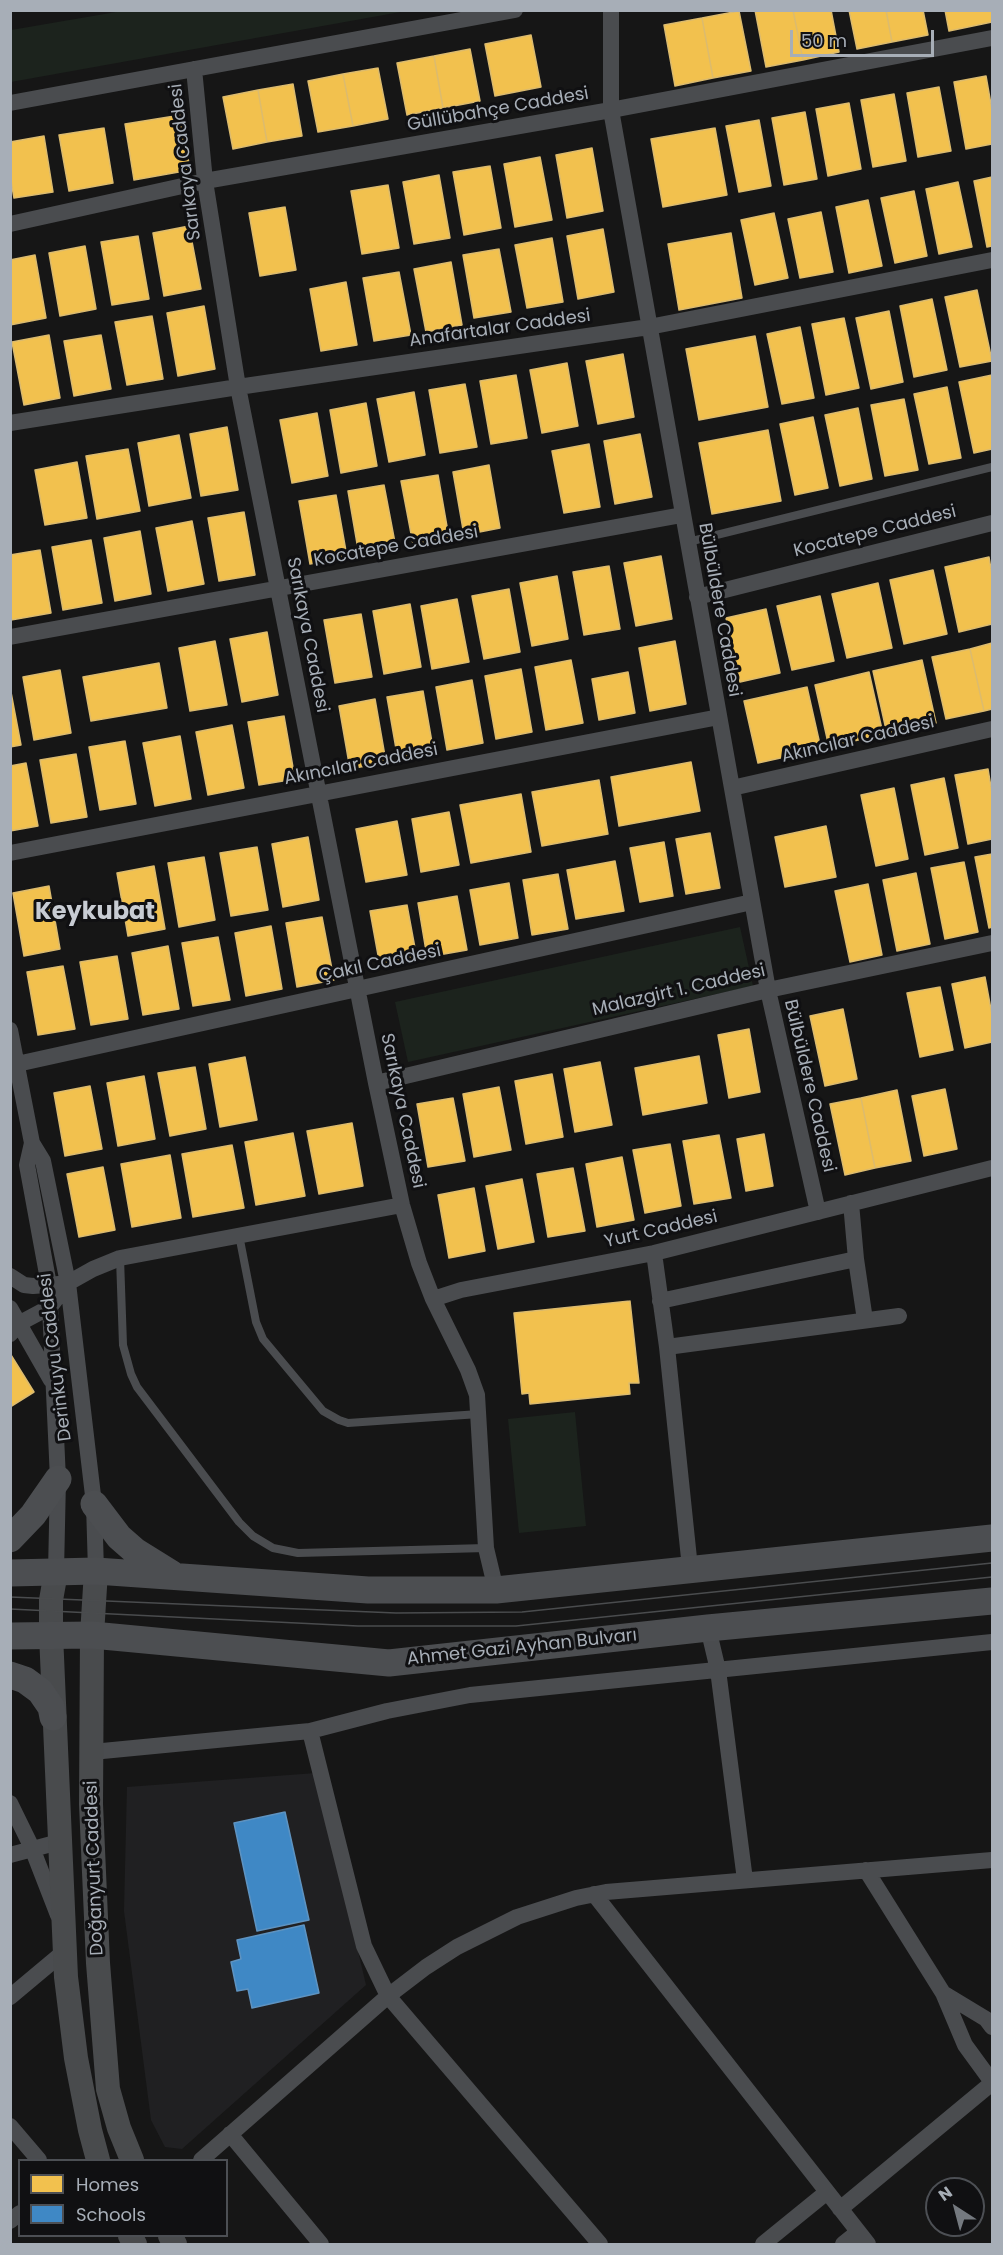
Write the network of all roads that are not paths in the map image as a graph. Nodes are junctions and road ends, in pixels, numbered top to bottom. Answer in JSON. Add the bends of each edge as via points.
{"nodes":[{"id":1,"x":515,"y":10,"type":"edge"},
{"id":2,"x":611,"y":10,"type":"edge"},
{"id":3,"x":993,"y":38,"type":"edge"},
{"id":4,"x":194,"y":69,"type":"junction"},
{"id":5,"x":10,"y":103,"type":"edge"},
{"id":6,"x":611,"y":110,"type":"junction"},
{"id":7,"x":205,"y":181,"type":"junction"},
{"id":8,"x":10,"y":224,"type":"edge"},
{"id":9,"x":993,"y":260,"type":"edge"},
{"id":10,"x":649,"y":327,"type":"junction"},
{"id":11,"x":238,"y":387,"type":"junction"},
{"id":12,"x":10,"y":423,"type":"edge"},
{"id":13,"x":993,"y":467,"type":"edge"},
{"id":14,"x":682,"y":515,"type":"junction"},
{"id":15,"x":993,"y":523,"type":"edge"},
{"id":16,"x":688,"y":542,"type":"junction"},
{"id":17,"x":278,"y":588,"type":"junction"},
{"id":18,"x":697,"y":597,"type":"junction"},
{"id":19,"x":10,"y":637,"type":"edge"},
{"id":20,"x":719,"y":717,"type":"junction"},
{"id":21,"x":993,"y":729,"type":"edge"},
{"id":22,"x":732,"y":788,"type":"junction"},
{"id":23,"x":318,"y":793,"type":"junction"},
{"id":24,"x":10,"y":853,"type":"edge"},
{"id":25,"x":752,"y":902,"type":"junction"},
{"id":26,"x":993,"y":943,"type":"edge"},
{"id":27,"x":357,"y":989,"type":"junction"},
{"id":28,"x":768,"y":990,"type":"junction"},
{"id":29,"x":10,"y":1030,"type":"edge"},
{"id":30,"x":17,"y":1064,"type":"junction"},
{"id":31,"x":376,"y":1083,"type":"junction"},
{"id":32,"x":32,"y":1143,"type":"junction"},
{"id":33,"x":993,"y":1168,"type":"edge"},
{"id":34,"x":851,"y":1203,"type":"junction"},
{"id":35,"x":402,"y":1205,"type":"junction"},
{"id":36,"x":818,"y":1212,"type":"junction"},
{"id":37,"x":239,"y":1235,"type":"junction"},
{"id":38,"x":654,"y":1253,"type":"junction"},
{"id":39,"x":120,"y":1258,"type":"junction"},
{"id":40,"x":856,"y":1259,"type":"junction"},
{"id":41,"x":10,"y":1276,"type":"edge"},
{"id":42,"x":68,"y":1283,"type":"junction"},
{"id":43,"x":49,"y":1285,"type":"junction"},
{"id":44,"x":433,"y":1299,"type":"junction"},
{"id":45,"x":660,"y":1301,"type":"junction"},
{"id":46,"x":50,"y":1307,"type":"junction"},
{"id":47,"x":10,"y":1308,"type":"edge"},
{"id":48,"x":899,"y":1316,"type":"dead end"},
{"id":49,"x":865,"y":1320,"type":"junction"},
{"id":50,"x":15,"y":1328,"type":"edge"},
{"id":51,"x":667,"y":1347,"type":"junction"},
{"id":52,"x":54,"y":1386,"type":"junction"},
{"id":53,"x":479,"y":1414,"type":"junction"},
{"id":54,"x":58,"y":1479,"type":"junction"},
{"id":55,"x":94,"y":1504,"type":"junction"},
{"id":56,"x":993,"y":1538,"type":"edge"},
{"id":57,"x":10,"y":1539,"type":"edge"},
{"id":58,"x":486,"y":1548,"type":"junction"},
{"id":59,"x":690,"y":1568,"type":"junction"},
{"id":60,"x":56,"y":1572,"type":"junction"},
{"id":61,"x":96,"y":1572,"type":"junction"},
{"id":62,"x":10,"y":1573,"type":"edge"},
{"id":63,"x":178,"y":1577,"type":"junction"},
{"id":64,"x":496,"y":1590,"type":"junction"},
{"id":65,"x":993,"y":1601,"type":"edge"},
{"id":66,"x":708,"y":1628,"type":"junction"},
{"id":67,"x":51,"y":1634,"type":"junction"},
{"id":68,"x":92,"y":1635,"type":"junction"},
{"id":69,"x":10,"y":1636,"type":"edge"},
{"id":70,"x":993,"y":1642,"type":"edge"},
{"id":71,"x":718,"y":1670,"type":"junction"},
{"id":72,"x":10,"y":1676,"type":"edge"},
{"id":73,"x":53,"y":1717,"type":"junction"},
{"id":74,"x":310,"y":1731,"type":"junction"},
{"id":75,"x":92,"y":1752,"type":"junction"},
{"id":76,"x":10,"y":1803,"type":"edge"},
{"id":77,"x":59,"y":1842,"type":"junction"},
{"id":78,"x":32,"y":1848,"type":"junction"},
{"id":79,"x":10,"y":1855,"type":"edge"},
{"id":80,"x":993,"y":1860,"type":"edge"},
{"id":81,"x":866,"y":1870,"type":"junction"},
{"id":82,"x":745,"y":1880,"type":"junction"},
{"id":83,"x":594,"y":1894,"type":"junction"},
{"id":84,"x":65,"y":1942,"type":"junction"},
{"id":85,"x":943,"y":1993,"type":"junction"},
{"id":86,"x":388,"y":1996,"type":"junction"},
{"id":87,"x":10,"y":1997,"type":"edge"},
{"id":88,"x":993,"y":2027,"type":"edge"},
{"id":89,"x":993,"y":2083,"type":"edge"},
{"id":90,"x":10,"y":2126,"type":"edge"},
{"id":91,"x":230,"y":2134,"type":"junction"},
{"id":92,"x":38,"y":2159,"type":"edge"},
{"id":93,"x":98,"y":2159,"type":"edge"},
{"id":94,"x":132,"y":2159,"type":"edge"},
{"id":95,"x":202,"y":2159,"type":"edge"},
{"id":96,"x":826,"y":2192,"type":"junction"},
{"id":97,"x":840,"y":2209,"type":"junction"},
{"id":98,"x":863,"y":2238,"type":"edge"},
{"id":99,"x":321,"y":2244,"type":"edge"},
{"id":100,"x":600,"y":2244,"type":"edge"},
{"id":101,"x":763,"y":2244,"type":"edge"},
{"id":102,"x":843,"y":2244,"type":"edge"}],
"edges":[{"from":1,"to":4,"type":"street"},
{"from":2,"to":6,"type":"street","name":"Bülbüldere Caddesi"},
{"from":3,"to":6,"type":"street","name":"Güllübahçe Caddesi"},
{"from":4,"to":5,"type":"street"},
{"from":4,"to":7,"type":"street","name":"Sarıkaya Caddesi"},
{"from":6,"to":7,"type":"street","name":"Güllübahçe Caddesi"},
{"from":6,"to":10,"type":"street","name":"Bülbüldere Caddesi"},
{"from":7,"to":8,"type":"street","name":"Güllübahçe Caddesi"},
{"from":7,"to":11,"type":"street","name":"Sarıkaya Caddesi"},
{"from":9,"to":10,"type":"street","name":"Anafartalar Caddesi"},
{"from":10,"to":11,"type":"street","name":"Anafartalar Caddesi"},
{"from":10,"to":14,"type":"street","name":"Bülbüldere Caddesi"},
{"from":11,"to":12,"type":"street","name":"Anafartalar Caddesi"},
{"from":11,"to":17,"type":"street","name":"Sarıkaya Caddesi"},
{"from":13,"to":16,"type":"lane"},
{"from":14,"to":16,"type":"street","name":"Bülbüldere Caddesi"},
{"from":14,"to":17,"type":"street","name":"Kocatepe Caddesi"},
{"from":15,"to":18,"type":"street","name":"Kocatepe Caddesi"},
{"from":16,"to":18,"type":"street","name":"Bülbüldere Caddesi"},
{"from":17,"to":19,"type":"street","name":"Kocatepe Caddesi"},
{"from":17,"to":23,"type":"street","name":"Sarıkaya Caddesi"},
{"from":18,"to":20,"type":"street","name":"Bülbüldere Caddesi"},
{"from":20,"to":22,"type":"street","name":"Bülbüldere Caddesi"},
{"from":20,"to":23,"type":"street","name":"Akıncılar Caddesi"},
{"from":21,"to":22,"type":"street","name":"Akıncılar Caddesi"},
{"from":22,"to":25,"type":"street","name":"Bülbüldere Caddesi"},
{"from":23,"to":24,"type":"street","name":"Akıncılar Caddesi"},
{"from":23,"to":27,"type":"street","name":"Sarıkaya Caddesi"},
{"from":25,"to":27,"type":"street","name":"Çakıl Caddesi"},
{"from":25,"to":28,"type":"street","name":"Bülbüldere Caddesi"},
{"from":26,"to":28,"type":"street","name":"Malazgirt 1. Caddesi"},
{"from":27,"to":30,"type":"street","name":"Çakıl Caddesi"},
{"from":27,"to":31,"type":"street","name":"Sarıkaya Caddesi"},
{"from":28,"to":31,"type":"street","name":"Malazgirt 1. Caddesi"},
{"from":28,"to":36,"type":"street","name":"Bülbüldere Caddesi"},
{"from":29,"to":30,"type":"street","name":"Derinkuyu Caddesi"},
{"from":30,"to":32,"type":"street","name":"Derinkuyu Caddesi"},
{"from":31,"to":35,"type":"street","name":"Sarıkaya Caddesi"},
{"from":32,"to":42,"type":"street","name":"Derinkuyu Caddesi","via":[[43,1161]]},
{"from":32,"to":43,"type":"street","name":"Derinkuyu Caddesi","via":[[27,1165]]},
{"from":33,"to":34,"type":"street","name":"Yurt Caddesi"},
{"from":34,"to":36,"type":"street","name":"Yurt Caddesi"},
{"from":34,"to":40,"type":"street"},
{"from":35,"to":37,"type":"street"},
{"from":35,"to":44,"type":"street"},
{"from":36,"to":38,"type":"street","name":"Yurt Caddesi"},
{"from":37,"to":39,"type":"street"},
{"from":37,"to":53,"type":"lane","via":[[263,1339],[323,1411],[348,1423]]},
{"from":38,"to":44,"type":"street","name":"Yurt Caddesi","via":[[461,1290]]},
{"from":38,"to":45,"type":"street"},
{"from":39,"to":42,"type":"street"},
{"from":39,"to":58,"type":"lane","via":[[123,1345],[137,1387],[253,1536],[273,1548],[298,1553]]},
{"from":40,"to":45,"type":"street"},
{"from":40,"to":49,"type":"street"},
{"from":41,"to":43,"type":"street","via":[[24,1285]]},
{"from":42,"to":43,"type":"street"},
{"from":42,"to":46,"type":"street"},
{"from":42,"to":55,"type":"street","name":"Derinkuyu Caddesi"},
{"from":43,"to":46,"type":"street","name":"Derinkuyu Caddesi"},
{"from":44,"to":53,"type":"street","via":[[474,1383]]},
{"from":45,"to":51,"type":"street"},
{"from":46,"to":50,"type":"street"},
{"from":46,"to":52,"type":"street","name":"Derinkuyu Caddesi"},
{"from":47,"to":50,"type":"street"},
{"from":48,"to":49,"type":"street"},
{"from":49,"to":51,"type":"street"},
{"from":50,"to":52,"type":"street"},
{"from":51,"to":59,"type":"street"},
{"from":52,"to":54,"type":"street","name":"Derinkuyu Caddesi"},
{"from":53,"to":58,"type":"street"},
{"from":54,"to":57,"type":"main road"},
{"from":54,"to":60,"type":"street","name":"Derinkuyu Caddesi"},
{"from":55,"to":61,"type":"street","name":"Derinkuyu Caddesi"},
{"from":55,"to":63,"type":"main road","via":[[135,1551]]},
{"from":56,"to":59,"type":"main road"},
{"from":58,"to":64,"type":"street"},
{"from":59,"to":64,"type":"main road"},
{"from":60,"to":61,"type":"main road"},
{"from":60,"to":62,"type":"main road"},
{"from":60,"to":67,"type":"street","name":"Doğanyurt Caddesi"},
{"from":61,"to":63,"type":"main road"},
{"from":61,"to":68,"type":"street","name":"Doğanyurt Caddesi"},
{"from":63,"to":64,"type":"main road","via":[[368,1590]]},
{"from":65,"to":66,"type":"main road","name":"Ahmet Gazi Ayhan Bulvarı"},
{"from":66,"to":68,"type":"main road","name":"Ahmet Gazi Ayhan Bulvarı","via":[[389,1663]]},
{"from":66,"to":71,"type":"street"},
{"from":67,"to":68,"type":"main road","name":"Ahmet Gazi Ayhan Bulvarı"},
{"from":67,"to":69,"type":"main road","name":"Ahmet Gazi Ayhan Bulvarı"},
{"from":67,"to":73,"type":"street","name":"Doğanyurt Caddesi"},
{"from":68,"to":75,"type":"street","name":"Doğanyurt Caddesi"},
{"from":70,"to":71,"type":"street"},
{"from":71,"to":74,"type":"street","via":[[470,1695]]},
{"from":71,"to":82,"type":"street"},
{"from":72,"to":73,"type":"main road","via":[[25,1680],[40,1691]]},
{"from":73,"to":77,"type":"street","name":"Doğanyurt Caddesi"},
{"from":74,"to":75,"type":"street"},
{"from":74,"to":86,"type":"street","via":[[364,1946]]},
{"from":75,"to":94,"type":"street","name":"Doğanyurt Caddesi","via":[[93,1884],[106,2066],[114,2113]]},
{"from":76,"to":78,"type":"street"},
{"from":77,"to":78,"type":"street"},
{"from":77,"to":84,"type":"street","name":"Doğanyurt Caddesi"},
{"from":78,"to":79,"type":"street"},
{"from":78,"to":84,"type":"street"},
{"from":80,"to":81,"type":"street"},
{"from":81,"to":82,"type":"street"},
{"from":81,"to":85,"type":"street"},
{"from":82,"to":83,"type":"street"},
{"from":83,"to":86,"type":"street","via":[[546,1907],[489,1930],[426,1967]]},
{"from":83,"to":96,"type":"street"},
{"from":84,"to":87,"type":"street"},
{"from":84,"to":93,"type":"street","name":"Doğanyurt Caddesi","via":[[76,2058]]},
{"from":85,"to":88,"type":"street"},
{"from":85,"to":89,"type":"street","via":[[965,2045]]},
{"from":86,"to":91,"type":"street"},
{"from":86,"to":100,"type":"street"},
{"from":89,"to":97,"type":"street"},
{"from":90,"to":92,"type":"street"},
{"from":91,"to":95,"type":"street"},
{"from":91,"to":99,"type":"street"},
{"from":96,"to":97,"type":"street"},
{"from":96,"to":101,"type":"street"},
{"from":97,"to":98,"type":"street"},
{"from":98,"to":102,"type":"street"}]}
